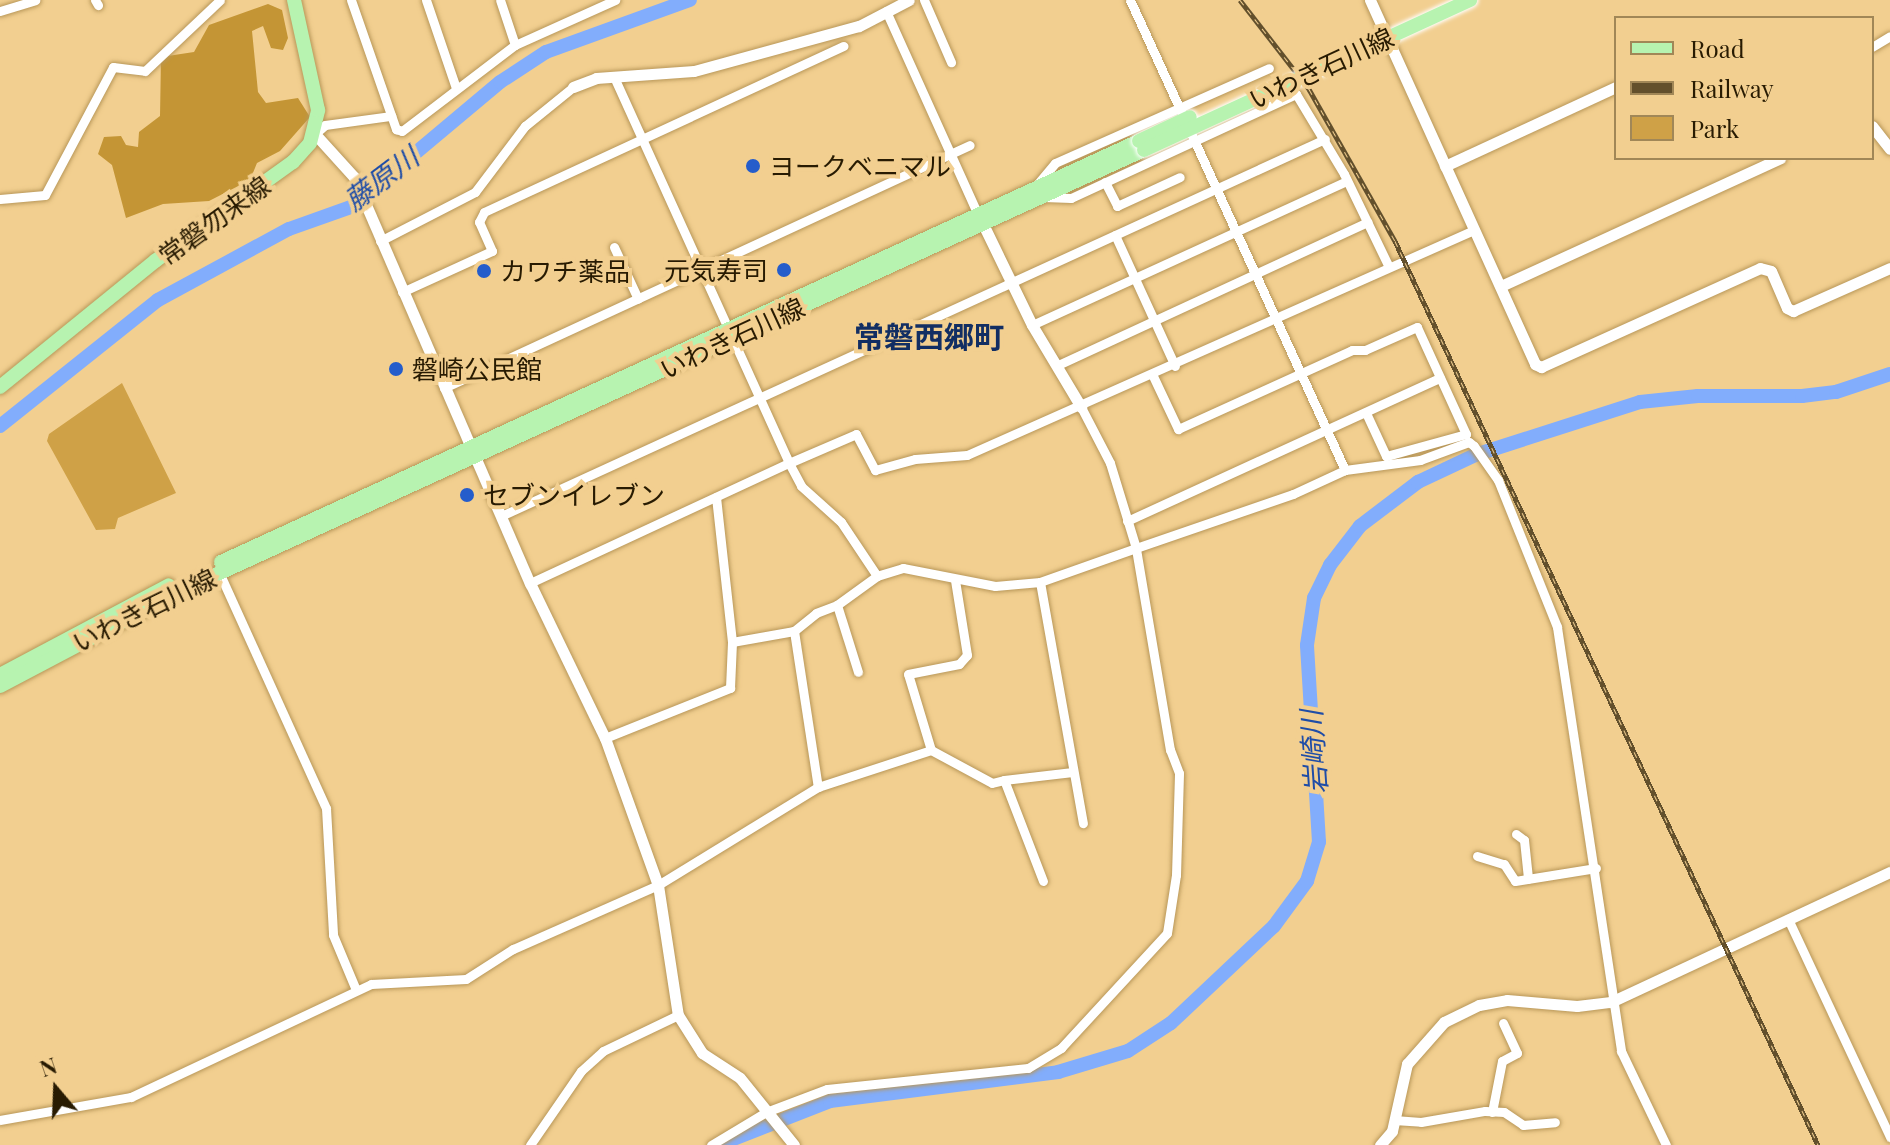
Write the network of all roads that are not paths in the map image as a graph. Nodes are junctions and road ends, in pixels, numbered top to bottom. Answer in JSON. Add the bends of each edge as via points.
{"nodes":[{"id":1,"x":35,"y":0,"type":"edge"},
{"id":2,"x":220,"y":0,"type":"edge"},
{"id":3,"x":294,"y":0,"type":"edge"},
{"id":4,"x":351,"y":0,"type":"edge"},
{"id":5,"x":426,"y":0,"type":"edge"},
{"id":6,"x":500,"y":0,"type":"edge"},
{"id":7,"x":615,"y":0,"type":"edge"},
{"id":8,"x":909,"y":0,"type":"edge"},
{"id":9,"x":924,"y":0,"type":"edge"},
{"id":10,"x":1130,"y":0,"type":"edge"},
{"id":11,"x":1370,"y":0,"type":"edge"},
{"id":12,"x":1447,"y":0,"type":"edge"},
{"id":13,"x":1470,"y":0,"type":"edge"},
{"id":14,"x":0,"y":11,"type":"edge"},
{"id":15,"x":886,"y":11,"type":"junction"},
{"id":16,"x":515,"y":45,"type":"junction"},
{"id":17,"x":844,"y":46,"type":"dead end"},
{"id":18,"x":951,"y":62,"type":"dead end"},
{"id":19,"x":1269,"y":68,"type":"dead end"},
{"id":20,"x":614,"y":77,"type":"junction"},
{"id":21,"x":573,"y":87,"type":"joint"},
{"id":22,"x":456,"y":88,"type":"junction"},
{"id":23,"x":1614,"y":88,"type":"edge"},
{"id":24,"x":1180,"y":108,"type":"junction"},
{"id":25,"x":391,"y":116,"type":"junction"},
{"id":26,"x":1874,"y":129,"type":"edge"},
{"id":27,"x":315,"y":134,"type":"junction"},
{"id":28,"x":643,"y":139,"type":"junction"},
{"id":29,"x":1325,"y":139,"type":"junction"},
{"id":30,"x":1195,"y":140,"type":"junction"},
{"id":31,"x":970,"y":145,"type":"dead end"},
{"id":32,"x":1142,"y":145,"type":"junction"},
{"id":33,"x":1890,"y":149,"type":"edge"},
{"id":34,"x":949,"y":155,"type":"junction"},
{"id":35,"x":1776,"y":160,"type":"edge"},
{"id":36,"x":1445,"y":166,"type":"junction"},
{"id":37,"x":1180,"y":177,"type":"dead end"},
{"id":38,"x":1347,"y":181,"type":"junction"},
{"id":39,"x":1105,"y":182,"type":"junction"},
{"id":40,"x":1217,"y":189,"type":"junction"},
{"id":41,"x":1038,"y":192,"type":"junction"},
{"id":42,"x":0,"y":199,"type":"edge"},
{"id":43,"x":979,"y":218,"type":"junction"},
{"id":44,"x":1368,"y":222,"type":"junction"},
{"id":45,"x":1474,"y":230,"type":"junction"},
{"id":46,"x":1237,"y":232,"type":"junction"},
{"id":47,"x":1115,"y":235,"type":"junction"},
{"id":48,"x":380,"y":241,"type":"junction"},
{"id":49,"x":614,"y":247,"type":"dead end"},
{"id":50,"x":1389,"y":267,"type":"junction"},
{"id":51,"x":1890,"y":268,"type":"edge"},
{"id":52,"x":701,"y":269,"type":"junction"},
{"id":53,"x":1256,"y":274,"type":"junction"},
{"id":54,"x":1135,"y":278,"type":"junction"},
{"id":55,"x":1011,"y":283,"type":"junction"},
{"id":56,"x":1501,"y":286,"type":"junction"},
{"id":57,"x":402,"y":292,"type":"junction"},
{"id":58,"x":638,"y":299,"type":"junction"},
{"id":59,"x":1277,"y":320,"type":"junction"},
{"id":60,"x":1154,"y":321,"type":"junction"},
{"id":61,"x":1032,"y":325,"type":"junction"},
{"id":62,"x":730,"y":333,"type":"junction"},
{"id":63,"x":1058,"y":365,"type":"junction"},
{"id":64,"x":1175,"y":366,"type":"junction"},
{"id":65,"x":1301,"y":373,"type":"junction"},
{"id":66,"x":1153,"y":376,"type":"junction"},
{"id":67,"x":1440,"y":378,"type":"junction"},
{"id":68,"x":0,"y":387,"type":"edge"},
{"id":69,"x":444,"y":388,"type":"junction"},
{"id":70,"x":762,"y":397,"type":"junction"},
{"id":71,"x":1081,"y":407,"type":"junction"},
{"id":72,"x":1366,"y":413,"type":"junction"},
{"id":73,"x":1328,"y":431,"type":"junction"},
{"id":74,"x":473,"y":452,"type":"junction"},
{"id":75,"x":791,"y":466,"type":"junction"},
{"id":76,"x":1345,"y":470,"type":"junction"},
{"id":77,"x":716,"y":497,"type":"junction"},
{"id":78,"x":501,"y":516,"type":"junction"},
{"id":79,"x":1127,"y":521,"type":"junction"},
{"id":80,"x":1136,"y":548,"type":"junction"},
{"id":81,"x":217,"y":568,"type":"junction"},
{"id":82,"x":877,"y":576,"type":"junction"},
{"id":83,"x":955,"y":580,"type":"junction"},
{"id":84,"x":1040,"y":582,"type":"junction"},
{"id":85,"x":530,"y":583,"type":"junction"},
{"id":86,"x":837,"y":605,"type":"junction"},
{"id":87,"x":794,"y":631,"type":"junction"},
{"id":88,"x":732,"y":642,"type":"junction"},
{"id":89,"x":858,"y":672,"type":"dead end"},
{"id":90,"x":0,"y":675,"type":"edge"},
{"id":91,"x":0,"y":686,"type":"edge"},
{"id":92,"x":605,"y":738,"type":"junction"},
{"id":93,"x":931,"y":750,"type":"junction"},
{"id":94,"x":1073,"y":772,"type":"junction"},
{"id":95,"x":1004,"y":780,"type":"junction"},
{"id":96,"x":818,"y":787,"type":"junction"},
{"id":97,"x":1083,"y":823,"type":"dead end"},
{"id":98,"x":1516,"y":834,"type":"dead end"},
{"id":99,"x":1477,"y":856,"type":"dead end"},
{"id":100,"x":1596,"y":868,"type":"junction"},
{"id":101,"x":1890,"y":872,"type":"edge"},
{"id":102,"x":1528,"y":879,"type":"junction"},
{"id":103,"x":1043,"y":881,"type":"dead end"},
{"id":104,"x":658,"y":885,"type":"junction"},
{"id":105,"x":1788,"y":919,"type":"junction"},
{"id":106,"x":356,"y":990,"type":"junction"},
{"id":107,"x":1611,"y":1002,"type":"junction"},
{"id":108,"x":678,"y":1015,"type":"junction"},
{"id":109,"x":1503,"y":1023,"type":"dead end"},
{"id":110,"x":1492,"y":1112,"type":"junction"},
{"id":111,"x":768,"y":1114,"type":"junction"},
{"id":112,"x":0,"y":1120,"type":"edge"},
{"id":113,"x":1394,"y":1120,"type":"junction"},
{"id":114,"x":1555,"y":1122,"type":"dead end"},
{"id":115,"x":1890,"y":1137,"type":"edge"},
{"id":116,"x":530,"y":1145,"type":"edge"},
{"id":117,"x":711,"y":1145,"type":"edge"},
{"id":118,"x":794,"y":1145,"type":"edge"},
{"id":119,"x":1380,"y":1145,"type":"edge"},
{"id":120,"x":1666,"y":1145,"type":"edge"}],
"edges":[{"from":1,"to":14,"type":"street"},
{"from":2,"to":42,"type":"street","via":[[145,71],[113,67],[45,195]]},
{"from":3,"to":27,"type":"main road","via":[[318,110]]},
{"from":4,"to":25,"type":"street"},
{"from":5,"to":22,"type":"street"},
{"from":6,"to":16,"type":"street"},
{"from":7,"to":16,"type":"street"},
{"from":8,"to":15,"type":"street"},
{"from":9,"to":18,"type":"street"},
{"from":10,"to":24,"type":"street"},
{"from":11,"to":36,"type":"street"},
{"from":12,"to":32,"type":"main road","name":"いわき石川線","bridge":true},
{"from":13,"to":32,"type":"main road","name":"いわき石川線","bridge":true},
{"from":15,"to":20,"type":"street","via":[[837,32],[780,43],[694,71]]},
{"from":15,"to":34,"type":"street"},
{"from":16,"to":22,"type":"street"},
{"from":17,"to":28,"type":"street"},
{"from":19,"to":24,"type":"street"},
{"from":20,"to":21,"type":"street","via":[[584,80]]},
{"from":20,"to":28,"type":"street"},
{"from":21,"to":48,"type":"street","via":[[525,126],[475,192]]},
{"from":22,"to":25,"type":"street","via":[[402,131]]},
{"from":23,"to":36,"type":"street"},
{"from":24,"to":30,"type":"street"},
{"from":24,"to":41,"type":"street","via":[[1055,163]]},
{"from":25,"to":27,"type":"street","via":[[325,125]]},
{"from":26,"to":33,"type":"street"},
{"from":27,"to":48,"type":"street","via":[[354,177]]},
{"from":27,"to":68,"type":"main road","name":"常磐勿来線","via":[[293,162],[155,261]]},
{"from":28,"to":52,"type":"street"},
{"from":28,"to":57,"type":"street","via":[[484,212],[479,222],[492,251]]},
{"from":29,"to":30,"type":"street","via":[[1296,94]]},
{"from":29,"to":38,"type":"street"},
{"from":29,"to":40,"type":"street"},
{"from":30,"to":39,"type":"street"},
{"from":30,"to":40,"type":"street"},
{"from":31,"to":34,"type":"street"},
{"from":32,"to":41,"type":"main road","name":"いわき石川線"},
{"from":34,"to":43,"type":"street"},
{"from":34,"to":52,"type":"street"},
{"from":35,"to":56,"type":"street"},
{"from":36,"to":45,"type":"street"},
{"from":37,"to":39,"type":"street","via":[[1117,206]]},
{"from":38,"to":44,"type":"street"},
{"from":38,"to":46,"type":"street"},
{"from":39,"to":41,"type":"street","via":[[1071,198]]},
{"from":40,"to":46,"type":"street"},
{"from":40,"to":47,"type":"street"},
{"from":41,"to":43,"type":"main road","name":"いわき石川線"},
{"from":43,"to":55,"type":"street"},
{"from":43,"to":62,"type":"main road","name":"いわき石川線"},
{"from":44,"to":50,"type":"street"},
{"from":44,"to":53,"type":"street"},
{"from":45,"to":50,"type":"street"},
{"from":45,"to":56,"type":"street"},
{"from":46,"to":53,"type":"street"},
{"from":46,"to":54,"type":"street"},
{"from":47,"to":54,"type":"street"},
{"from":47,"to":55,"type":"street"},
{"from":48,"to":57,"type":"street"},
{"from":49,"to":58,"type":"street"},
{"from":50,"to":59,"type":"street"},
{"from":51,"to":56,"type":"street","via":[[1793,311],[1771,271],[1760,268],[1541,367],[1535,364]]},
{"from":52,"to":58,"type":"street"},
{"from":52,"to":62,"type":"street"},
{"from":53,"to":59,"type":"street"},
{"from":53,"to":60,"type":"street"},
{"from":54,"to":60,"type":"street"},
{"from":54,"to":61,"type":"street"},
{"from":55,"to":61,"type":"street"},
{"from":55,"to":70,"type":"street"},
{"from":57,"to":69,"type":"street"},
{"from":58,"to":69,"type":"street"},
{"from":59,"to":64,"type":"street"},
{"from":59,"to":65,"type":"street"},
{"from":60,"to":63,"type":"street"},
{"from":60,"to":64,"type":"street"},
{"from":61,"to":63,"type":"street"},
{"from":62,"to":70,"type":"street"},
{"from":62,"to":74,"type":"main road","name":"いわき石川線"},
{"from":63,"to":71,"type":"street"},
{"from":64,"to":66,"type":"street"},
{"from":65,"to":66,"type":"street","via":[[1178,429]]},
{"from":65,"to":67,"type":"street","via":[[1417,327]]},
{"from":65,"to":73,"type":"street"},
{"from":66,"to":71,"type":"street"},
{"from":67,"to":72,"type":"street"},
{"from":67,"to":72,"type":"street","via":[[1466,434],[1386,456]]},
{"from":69,"to":74,"type":"street"},
{"from":70,"to":75,"type":"street"},
{"from":70,"to":78,"type":"street"},
{"from":71,"to":75,"type":"street","via":[[967,455],[915,459],[875,470],[859,436]]},
{"from":71,"to":79,"type":"street","via":[[1110,463]]},
{"from":72,"to":73,"type":"street"},
{"from":73,"to":76,"type":"street"},
{"from":73,"to":79,"type":"street"},
{"from":74,"to":78,"type":"street"},
{"from":74,"to":81,"type":"main road","name":"いわき石川線"},
{"from":75,"to":77,"type":"street"},
{"from":75,"to":82,"type":"street","via":[[801,486],[841,522]]},
{"from":76,"to":80,"type":"street","via":[[1293,494]]},
{"from":76,"to":100,"type":"street","via":[[1420,460],[1469,442],[1490,466],[1557,627]]},
{"from":77,"to":85,"type":"street"},
{"from":77,"to":88,"type":"street"},
{"from":78,"to":85,"type":"street"},
{"from":79,"to":80,"type":"street"},
{"from":80,"to":84,"type":"street"},
{"from":80,"to":111,"type":"street","via":[[1170,750],[1179,773],[1176,875],[1167,933],[1061,1048],[1028,1068],[842,1086]]},
{"from":81,"to":90,"type":"main road","name":"いわき石川線","via":[[91,622]]},
{"from":81,"to":91,"type":"main road","name":"いわき石川線"},
{"from":81,"to":106,"type":"street","via":[[326,808],[333,935]]},
{"from":82,"to":83,"type":"street","via":[[903,568]]},
{"from":82,"to":86,"type":"street"},
{"from":83,"to":84,"type":"street","via":[[995,586]]},
{"from":83,"to":93,"type":"street","via":[[967,655],[959,664],[908,674]]},
{"from":84,"to":94,"type":"street"},
{"from":85,"to":92,"type":"street"},
{"from":86,"to":87,"type":"street","via":[[816,613]]},
{"from":86,"to":89,"type":"street"},
{"from":87,"to":88,"type":"street"},
{"from":87,"to":96,"type":"street"},
{"from":88,"to":92,"type":"street","via":[[730,688]]},
{"from":92,"to":104,"type":"street"},
{"from":93,"to":95,"type":"street","via":[[992,783]]},
{"from":93,"to":96,"type":"street"},
{"from":94,"to":95,"type":"street"},
{"from":94,"to":97,"type":"street"},
{"from":95,"to":103,"type":"street"},
{"from":96,"to":104,"type":"street"},
{"from":98,"to":102,"type":"street","via":[[1524,840]]},
{"from":99,"to":102,"type":"street","via":[[1504,864],[1515,881]]},
{"from":100,"to":102,"type":"street"},
{"from":100,"to":107,"type":"street"},
{"from":101,"to":105,"type":"street"},
{"from":104,"to":106,"type":"street","via":[[513,949],[466,979],[392,981]]},
{"from":104,"to":108,"type":"street"},
{"from":105,"to":107,"type":"street"},
{"from":105,"to":115,"type":"street"},
{"from":106,"to":112,"type":"street","via":[[131,1097]]},
{"from":107,"to":113,"type":"street","via":[[1588,1006],[1507,1000],[1479,1005],[1444,1022],[1407,1064]]},
{"from":107,"to":120,"type":"street","via":[[1621,1051]]},
{"from":108,"to":111,"type":"street","via":[[702,1053],[740,1078]]},
{"from":108,"to":116,"type":"street","via":[[603,1051],[581,1071]]},
{"from":109,"to":110,"type":"street","via":[[1517,1053],[1502,1061]]},
{"from":110,"to":113,"type":"street"},
{"from":110,"to":114,"type":"street","via":[[1523,1125]]},
{"from":111,"to":117,"type":"street"},
{"from":111,"to":118,"type":"street"},
{"from":113,"to":119,"type":"street"}]}
